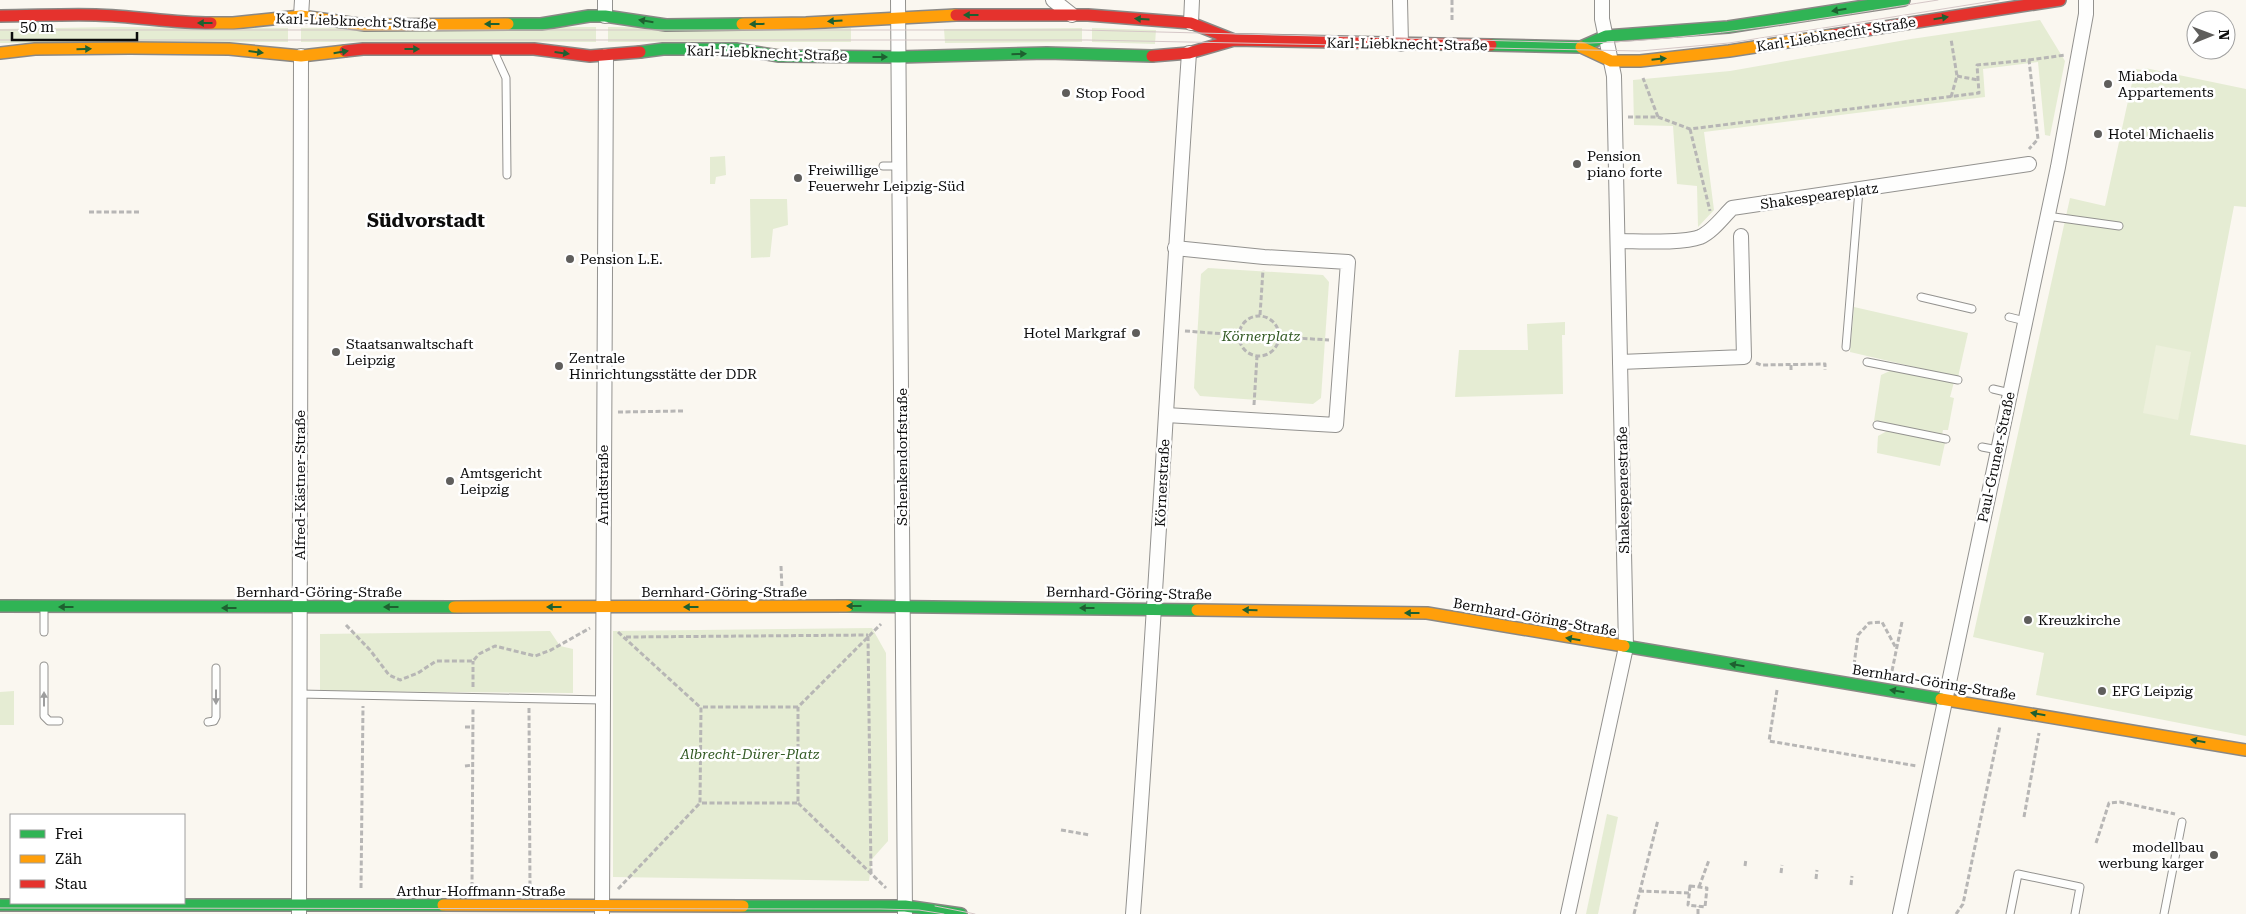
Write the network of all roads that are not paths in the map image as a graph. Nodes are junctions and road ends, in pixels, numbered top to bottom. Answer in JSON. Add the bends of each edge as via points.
{"nodes":[{"id":1,"x":302,"y":0,"type":"edge"},
{"id":2,"x":605,"y":0,"type":"edge"},
{"id":3,"x":898,"y":0,"type":"edge"},
{"id":4,"x":1052,"y":0,"type":"edge"},
{"id":5,"x":1192,"y":0,"type":"edge"},
{"id":6,"x":1400,"y":0,"type":"edge"},
{"id":7,"x":1602,"y":0,"type":"edge"},
{"id":8,"x":1904,"y":0,"type":"edge"},
{"id":9,"x":2060,"y":0,"type":"edge"},
{"id":10,"x":2086,"y":0,"type":"edge"},
{"id":11,"x":0,"y":16,"type":"edge"},
{"id":12,"x":301,"y":16,"type":"junction"},
{"id":13,"x":605,"y":16,"type":"junction"},
{"id":14,"x":1072,"y":16,"type":"junction"},
{"id":15,"x":898,"y":18,"type":"junction"},
{"id":16,"x":1191,"y":19,"type":"junction"},
{"id":17,"x":1606,"y":36,"type":"junction"},
{"id":18,"x":1234,"y":40,"type":"junction"},
{"id":19,"x":1401,"y":44,"type":"junction"},
{"id":20,"x":1581,"y":47,"type":"junction"},
{"id":21,"x":496,"y":49,"type":"junction"},
{"id":22,"x":0,"y":53,"type":"edge"},
{"id":23,"x":1189,"y":53,"type":"junction"},
{"id":24,"x":301,"y":56,"type":"junction"},
{"id":25,"x":606,"y":56,"type":"junction"},
{"id":26,"x":899,"y":57,"type":"junction"},
{"id":27,"x":1611,"y":61,"type":"junction"},
{"id":28,"x":2023,"y":164,"type":"road end"},
{"id":29,"x":883,"y":166,"type":"dead end"},
{"id":30,"x":900,"y":166,"type":"junction"},
{"id":31,"x":507,"y":175,"type":"dead end"},
{"id":32,"x":1860,"y":190,"type":"junction"},
{"id":33,"x":2047,"y":216,"type":"junction"},
{"id":34,"x":2119,"y":226,"type":"dead end"},
{"id":35,"x":1741,"y":236,"type":"dead end"},
{"id":36,"x":1618,"y":241,"type":"junction"},
{"id":37,"x":1175,"y":248,"type":"junction"},
{"id":38,"x":1921,"y":297,"type":"dead end"},
{"id":39,"x":1972,"y":309,"type":"dead end"},
{"id":40,"x":2009,"y":317,"type":"dead end"},
{"id":41,"x":2025,"y":321,"type":"junction"},
{"id":42,"x":1846,"y":347,"type":"dead end"},
{"id":43,"x":1620,"y":362,"type":"junction"},
{"id":44,"x":1867,"y":362,"type":"dead end"},
{"id":45,"x":1958,"y":380,"type":"dead end"},
{"id":46,"x":1994,"y":388,"type":"dead end"},
{"id":47,"x":2010,"y":393,"type":"junction"},
{"id":48,"x":1166,"y":415,"type":"junction"},
{"id":49,"x":1877,"y":425,"type":"dead end"},
{"id":50,"x":1946,"y":439,"type":"dead end"},
{"id":51,"x":1982,"y":447,"type":"dead end"},
{"id":52,"x":1998,"y":450,"type":"junction"},
{"id":53,"x":0,"y":606,"type":"edge"},
{"id":54,"x":44,"y":606,"type":"junction"},
{"id":55,"x":902,"y":606,"type":"junction"},
{"id":56,"x":300,"y":608,"type":"junction"},
{"id":57,"x":1154,"y":608,"type":"junction"},
{"id":58,"x":603,"y":614,"type":"junction"},
{"id":59,"x":44,"y":632,"type":"dead end"},
{"id":60,"x":1626,"y":647,"type":"junction"},
{"id":61,"x":44,"y":666,"type":"dead end"},
{"id":62,"x":216,"y":668,"type":"dead end"},
{"id":63,"x":299,"y":694,"type":"junction"},
{"id":64,"x":1946,"y":698,"type":"junction"},
{"id":65,"x":602,"y":700,"type":"junction"},
{"id":66,"x":58,"y":721,"type":"dead end"},
{"id":67,"x":208,"y":722,"type":"dead end"},
{"id":68,"x":2246,"y":750,"type":"edge"},
{"id":69,"x":2182,"y":822,"type":"road end"},
{"id":70,"x":0,"y":905,"type":"edge"},
{"id":71,"x":299,"y":910,"type":"edge"},
{"id":72,"x":602,"y":910,"type":"edge"},
{"id":73,"x":905,"y":910,"type":"edge"},
{"id":74,"x":960,"y":914,"type":"edge"},
{"id":75,"x":1133,"y":914,"type":"edge"},
{"id":76,"x":1568,"y":914,"type":"edge"},
{"id":77,"x":1900,"y":914,"type":"edge"},
{"id":78,"x":2010,"y":914,"type":"edge"},
{"id":79,"x":2075,"y":914,"type":"edge"},
{"id":80,"x":2164,"y":914,"type":"edge"}],
"edges":[{"from":1,"to":12,"type":"street"},
{"from":2,"to":13,"type":"street"},
{"from":3,"to":15,"type":"street","name":"Schenkendorfstraße"},
{"from":4,"to":14,"type":"street"},
{"from":5,"to":16,"type":"street"},
{"from":6,"to":19,"type":"street"},
{"from":7,"to":17,"type":"street"},
{"from":8,"to":17,"type":"main road","name":"Karl-Liebknecht-Straße","one_way":true,"via":[[1728,27]]},
{"from":27,"to":9,"type":"main road","name":"Karl-Liebknecht-Straße","one_way":true,"via":[[1729,51]]},
{"from":10,"to":33,"type":"street","name":"Paul-Gruner-Straße","via":[[2079,54]]},
{"from":12,"to":11,"type":"main road","name":"Karl-Liebknecht-Straße","one_way":true,"via":[[233,24],[177,23],[96,15]]},
{"from":13,"to":12,"type":"main road","name":"Karl-Liebknecht-Straße","one_way":true,"via":[[541,24],[365,24]]},
{"from":15,"to":13,"type":"main road","name":"Karl-Liebknecht-Straße","one_way":true,"via":[[666,25]]},
{"from":14,"to":15,"type":"main road","name":"Karl-Liebknecht-Straße","one_way":true,"via":[[939,15]]},
{"from":16,"to":14,"type":"main road","name":"Karl-Liebknecht-Straße","one_way":true},
{"from":15,"to":26,"type":"street","name":"Schenkendorfstraße"},
{"from":16,"to":18,"type":"main road","name":"Karl-Liebknecht-Straße"},
{"from":17,"to":20,"type":"main road","name":"Karl-Liebknecht-Straße"},
{"from":17,"to":27,"type":"street"},
{"from":18,"to":19,"type":"main road","name":"Karl-Liebknecht-Straße"},
{"from":18,"to":23,"type":"main road","name":"Karl-Liebknecht-Straße"},
{"from":19,"to":20,"type":"main road","name":"Karl-Liebknecht-Straße"},
{"from":20,"to":27,"type":"main road","name":"Karl-Liebknecht-Straße"},
{"from":24,"to":21,"type":"main road","name":"Karl-Liebknecht-Straße","one_way":true,"via":[[363,49]]},
{"from":21,"to":25,"type":"main road","name":"Karl-Liebknecht-Straße","one_way":true},
{"from":21,"to":31,"type":"lane","via":[[506,78]]},
{"from":22,"to":24,"type":"main road","name":"Karl-Liebknecht-Straße","one_way":true,"via":[[35,49],[130,48],[229,49]]},
{"from":26,"to":23,"type":"main road","name":"Karl-Liebknecht-Straße","one_way":true,"via":[[1047,53],[1159,56]]},
{"from":23,"to":37,"type":"street","name":"Körnerstraße"},
{"from":24,"to":56,"type":"street","name":"Alfred-Kästner-Straße"},
{"from":25,"to":26,"type":"main road","name":"Karl-Liebknecht-Straße","one_way":true,"via":[[663,49],[736,49],[779,56]]},
{"from":25,"to":58,"type":"street","name":"Arndtstraße"},
{"from":26,"to":30,"type":"street","name":"Schenkendorfstraße"},
{"from":27,"to":36,"type":"street","name":"Shakespearestraße"},
{"from":28,"to":32,"type":"street","name":"Shakespeareplatz"},
{"from":29,"to":30,"type":"lane"},
{"from":30,"to":55,"type":"street","name":"Schenkendorfstraße"},
{"from":32,"to":36,"type":"street","name":"Shakespeareplatz","via":[[1732,208],[1700,237]]},
{"from":32,"to":42,"type":"lane"},
{"from":33,"to":34,"type":"lane"},
{"from":33,"to":41,"type":"street","name":"Paul-Gruner-Straße"},
{"from":35,"to":43,"type":"street","via":[[1744,357]]},
{"from":36,"to":43,"type":"street","name":"Shakespearestraße"},
{"from":37,"to":48,"type":"street","name":"Körnerstraße"},
{"from":37,"to":48,"type":"street","via":[[1348,262],[1336,425]]},
{"from":38,"to":39,"type":"lane"},
{"from":40,"to":41,"type":"lane"},
{"from":41,"to":47,"type":"street","name":"Paul-Gruner-Straße"},
{"from":43,"to":60,"type":"street","name":"Shakespearestraße"},
{"from":44,"to":45,"type":"lane"},
{"from":46,"to":47,"type":"lane"},
{"from":47,"to":52,"type":"street","name":"Paul-Gruner-Straße"},
{"from":48,"to":57,"type":"street","name":"Körnerstraße"},
{"from":49,"to":50,"type":"lane"},
{"from":51,"to":52,"type":"lane"},
{"from":52,"to":64,"type":"street","name":"Paul-Gruner-Straße"},
{"from":53,"to":54,"type":"main road","name":"Bernhard-Göring-Straße"},
{"from":56,"to":54,"type":"main road","name":"Bernhard-Göring-Straße","one_way":true},
{"from":54,"to":59,"type":"lane"},
{"from":57,"to":55,"type":"main road","name":"Bernhard-Göring-Straße","one_way":true},
{"from":55,"to":58,"type":"main road","name":"Bernhard-Göring-Straße","one_way":true},
{"from":55,"to":73,"type":"street","name":"Schenkendorfstraße"},
{"from":58,"to":56,"type":"main road","name":"Bernhard-Göring-Straße","one_way":true},
{"from":56,"to":63,"type":"street","name":"Alfred-Kästner-Straße"},
{"from":60,"to":57,"type":"main road","name":"Bernhard-Göring-Straße","one_way":true,"via":[[1427,613]]},
{"from":57,"to":75,"type":"street","name":"Körnerstraße"},
{"from":58,"to":65,"type":"street","name":"Arndtstraße"},
{"from":64,"to":60,"type":"main road","name":"Bernhard-Göring-Straße","one_way":true},
{"from":60,"to":76,"type":"street","name":"Shakespearestraße"},
{"from":66,"to":61,"type":"lane","one_way":true,"via":[[49,721],[44,716]]},
{"from":62,"to":67,"type":"lane","one_way":true,"via":[[216,717]]},
{"from":63,"to":65,"type":"lane"},
{"from":63,"to":71,"type":"street","name":"Alfred-Kästner-Straße"},
{"from":68,"to":64,"type":"main road","name":"Bernhard-Göring-Straße","one_way":true},
{"from":64,"to":77,"type":"street","name":"Paul-Gruner-Straße"},
{"from":65,"to":72,"type":"street","name":"Arndtstraße"},
{"from":69,"to":80,"type":"lane"},
{"from":70,"to":71,"type":"main road","name":"Arthur-Hoffmann-Straße"},
{"from":71,"to":72,"type":"main road","name":"Arthur-Hoffmann-Straße","via":[[361,906],[530,905]]},
{"from":72,"to":73,"type":"main road","name":"Arthur-Hoffmann-Straße"},
{"from":73,"to":74,"type":"main road","name":"Arthur-Hoffmann-Straße"},
{"from":78,"to":79,"type":"lane","via":[[2018,874],[2080,887]]}]}
